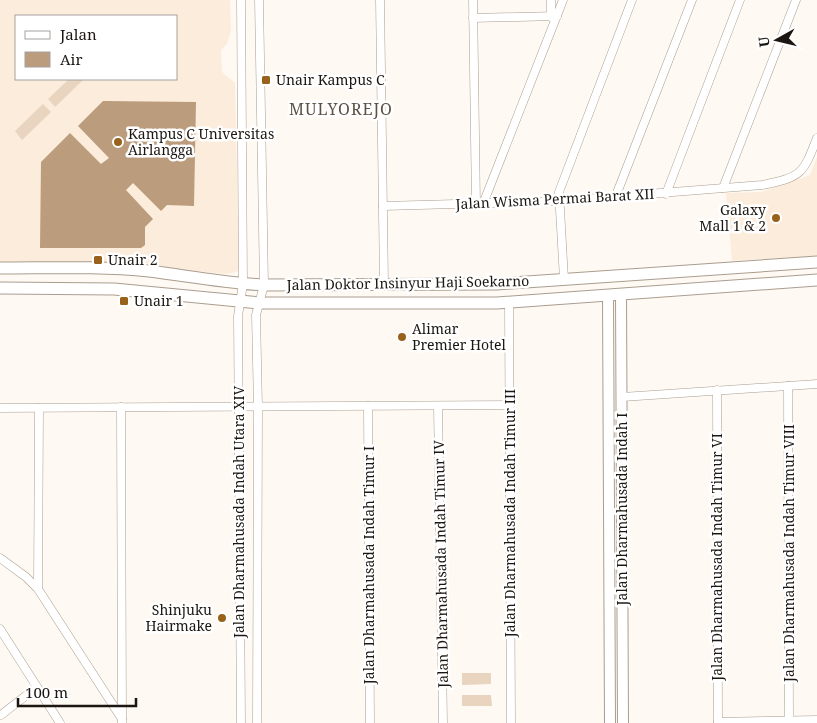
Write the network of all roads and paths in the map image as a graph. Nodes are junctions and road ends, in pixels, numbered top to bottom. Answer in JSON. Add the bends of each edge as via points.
{"nodes":[{"id":1,"x":241,"y":0,"type":"edge"},
{"id":2,"x":259,"y":0,"type":"edge"},
{"id":3,"x":380,"y":0,"type":"edge"},
{"id":4,"x":473,"y":0,"type":"edge"},
{"id":5,"x":551,"y":0,"type":"edge"},
{"id":6,"x":563,"y":0,"type":"edge"},
{"id":7,"x":632,"y":0,"type":"edge"},
{"id":8,"x":692,"y":0,"type":"edge"},
{"id":9,"x":740,"y":0,"type":"edge"},
{"id":10,"x":796,"y":0,"type":"edge"},
{"id":11,"x":554,"y":16,"type":"junction"},
{"id":12,"x":473,"y":18,"type":"junction"},
{"id":13,"x":817,"y":138,"type":"edge"},
{"id":14,"x":725,"y":188,"type":"junction"},
{"id":15,"x":666,"y":194,"type":"junction"},
{"id":16,"x":615,"y":198,"type":"junction"},
{"id":17,"x":559,"y":201,"type":"junction"},
{"id":18,"x":479,"y":204,"type":"junction"},
{"id":19,"x":383,"y":206,"type":"junction"},
{"id":20,"x":817,"y":262,"type":"edge"},
{"id":21,"x":731,"y":267,"type":"junction"},
{"id":22,"x":0,"y":268,"type":"edge"},
{"id":23,"x":564,"y":279,"type":"junction"},
{"id":24,"x":817,"y":280,"type":"edge"},
{"id":25,"x":244,"y":284,"type":"junction"},
{"id":26,"x":384,"y":284,"type":"junction"},
{"id":27,"x":497,"y":284,"type":"junction"},
{"id":28,"x":264,"y":285,"type":"junction"},
{"id":29,"x":738,"y":286,"type":"junction"},
{"id":30,"x":0,"y":288,"type":"edge"},
{"id":31,"x":621,"y":295,"type":"junction"},
{"id":32,"x":608,"y":296,"type":"junction"},
{"id":33,"x":240,"y":301,"type":"junction"},
{"id":34,"x":260,"y":303,"type":"junction"},
{"id":35,"x":497,"y":303,"type":"junction"},
{"id":36,"x":509,"y":303,"type":"junction"},
{"id":37,"x":817,"y":384,"type":"edge"},
{"id":38,"x":788,"y":386,"type":"junction"},
{"id":39,"x":717,"y":390,"type":"junction"},
{"id":40,"x":622,"y":397,"type":"junction"},
{"id":41,"x":510,"y":405,"type":"junction"},
{"id":42,"x":368,"y":406,"type":"junction"},
{"id":43,"x":438,"y":406,"type":"junction"},
{"id":44,"x":121,"y":407,"type":"junction"},
{"id":45,"x":258,"y":407,"type":"junction"},
{"id":46,"x":0,"y":408,"type":"edge"},
{"id":47,"x":39,"y":408,"type":"junction"},
{"id":48,"x":238,"y":408,"type":"junction"},
{"id":49,"x":609,"y":544,"type":"junction"},
{"id":50,"x":622,"y":544,"type":"junction"},
{"id":51,"x":0,"y":558,"type":"edge"},
{"id":52,"x":38,"y":589,"type":"junction"},
{"id":53,"x":0,"y":629,"type":"edge"},
{"id":54,"x":37,"y":687,"type":"junction"},
{"id":55,"x":1,"y":715,"type":"edge"},
{"id":56,"x":817,"y":720,"type":"edge"},
{"id":57,"x":122,"y":721,"type":"edge"},
{"id":58,"x":788,"y":721,"type":"junction"},
{"id":59,"x":718,"y":722,"type":"edge"},
{"id":60,"x":60,"y":723,"type":"edge"},
{"id":61,"x":241,"y":723,"type":"edge"},
{"id":62,"x":257,"y":723,"type":"edge"},
{"id":63,"x":370,"y":723,"type":"edge"},
{"id":64,"x":443,"y":723,"type":"edge"},
{"id":65,"x":511,"y":723,"type":"edge"},
{"id":66,"x":610,"y":723,"type":"edge"},
{"id":67,"x":623,"y":723,"type":"edge"}],
"edges":[{"from":1,"to":25,"type":"street","name":"Jalan Dharmahusada Indah Utara XIV"},
{"from":2,"to":28,"type":"street","name":"Jalan Dharmahusada Indah Utara XIV"},
{"from":3,"to":19,"type":"street"},
{"from":4,"to":12,"type":"street"},
{"from":5,"to":11,"type":"street"},
{"from":6,"to":11,"type":"street"},
{"from":7,"to":17,"type":"street","via":[[558,192]]},
{"from":8,"to":16,"type":"street"},
{"from":9,"to":15,"type":"street"},
{"from":10,"to":14,"type":"street"},
{"from":11,"to":12,"type":"street"},
{"from":11,"to":18,"type":"street"},
{"from":12,"to":18,"type":"street"},
{"from":13,"to":14,"type":"street","name":"Jalan Wisma Permai Barat XII","via":[[802,172],[762,185]]},
{"from":14,"to":15,"type":"street","name":"Jalan Wisma Permai Barat XII"},
{"from":15,"to":16,"type":"street","name":"Jalan Wisma Permai Barat XII"},
{"from":16,"to":17,"type":"street","name":"Jalan Wisma Permai Barat XII"},
{"from":17,"to":18,"type":"street","name":"Jalan Wisma Permai Barat XII"},
{"from":17,"to":23,"type":"street"},
{"from":18,"to":19,"type":"street","name":"Jalan Wisma Permai Barat XII"},
{"from":19,"to":26,"type":"street"},
{"from":20,"to":21,"type":"main road","name":"Jalan Doktor Insinyur Haji Soekarno"},
{"from":21,"to":23,"type":"main road","name":"Jalan Doktor Insinyur Haji Soekarno"},
{"from":21,"to":29,"type":"main road","via":[[740,273]]},
{"from":22,"to":25,"type":"main road","name":"Jalan Doktor Insinyur Haji Soekarno","via":[[148,271]]},
{"from":23,"to":27,"type":"main road","name":"Jalan Doktor Insinyur Haji Soekarno"},
{"from":24,"to":29,"type":"main road","name":"Jalan Doktor Insinyur Haji Soekarno"},
{"from":25,"to":28,"type":"main road","name":"Jalan Doktor Insinyur Haji Soekarno"},
{"from":25,"to":33,"type":"street","name":"Jalan Dharmahusada Indah Utara XIV"},
{"from":26,"to":27,"type":"main road","name":"Jalan Doktor Insinyur Haji Soekarno"},
{"from":26,"to":28,"type":"main road","name":"Jalan Doktor Insinyur Haji Soekarno"},
{"from":27,"to":35,"type":"main road","via":[[494,294]]},
{"from":28,"to":34,"type":"street","name":"Jalan Dharmahusada Indah Utara XIV"},
{"from":29,"to":31,"type":"main road","name":"Jalan Doktor Insinyur Haji Soekarno"},
{"from":30,"to":33,"type":"main road","name":"Jalan Doktor Insinyur Haji Soekarno","via":[[114,290]]},
{"from":31,"to":32,"type":"main road","name":"Jalan Doktor Insinyur Haji Soekarno"},
{"from":31,"to":40,"type":"main road","name":"Jalan Dharmahusada Indah I"},
{"from":32,"to":36,"type":"main road","name":"Jalan Doktor Insinyur Haji Soekarno"},
{"from":32,"to":49,"type":"main road","name":"Jalan Dharmahusada Indah I"},
{"from":33,"to":34,"type":"main road","name":"Jalan Doktor Insinyur Haji Soekarno"},
{"from":33,"to":48,"type":"street","name":"Jalan Dharmahusada Indah Utara XIV"},
{"from":34,"to":35,"type":"main road","name":"Jalan Doktor Insinyur Haji Soekarno"},
{"from":34,"to":45,"type":"street","name":"Jalan Dharmahusada Indah Utara XIV","via":[[256,315]]},
{"from":35,"to":36,"type":"main road","name":"Jalan Doktor Insinyur Haji Soekarno"},
{"from":36,"to":41,"type":"street","name":"Jalan Dharmahusada Indah Timur III"},
{"from":37,"to":38,"type":"street"},
{"from":38,"to":39,"type":"street"},
{"from":38,"to":58,"type":"street","name":"Jalan Dharmahusada Indah Timur VIII"},
{"from":39,"to":40,"type":"street"},
{"from":39,"to":59,"type":"street","name":"Jalan Dharmahusada Indah Timur VI"},
{"from":40,"to":50,"type":"main road","name":"Jalan Dharmahusada Indah I"},
{"from":41,"to":43,"type":"street"},
{"from":41,"to":65,"type":"street","name":"Jalan Dharmahusada Indah Timur III"},
{"from":42,"to":43,"type":"street"},
{"from":42,"to":45,"type":"street"},
{"from":42,"to":63,"type":"street","name":"Jalan Dharmahusada Indah Timur I"},
{"from":43,"to":64,"type":"street","name":"Jalan Dharmahusada Indah Timur IV"},
{"from":44,"to":47,"type":"street"},
{"from":44,"to":48,"type":"street"},
{"from":44,"to":57,"type":"street"},
{"from":45,"to":48,"type":"street"},
{"from":45,"to":62,"type":"street","name":"Jalan Dharmahusada Indah Utara XIV"},
{"from":46,"to":47,"type":"street"},
{"from":47,"to":52,"type":"street"},
{"from":48,"to":61,"type":"street","name":"Jalan Dharmahusada Indah Utara XIV"},
{"from":49,"to":50,"type":"main road"},
{"from":49,"to":66,"type":"main road","name":"Jalan Dharmahusada Indah I"},
{"from":50,"to":67,"type":"main road","name":"Jalan Dharmahusada Indah I"},
{"from":51,"to":52,"type":"street"},
{"from":52,"to":57,"type":"street"},
{"from":53,"to":54,"type":"street"},
{"from":54,"to":55,"type":"street"},
{"from":54,"to":60,"type":"street"},
{"from":56,"to":58,"type":"street"},
{"from":58,"to":59,"type":"street"}]}
